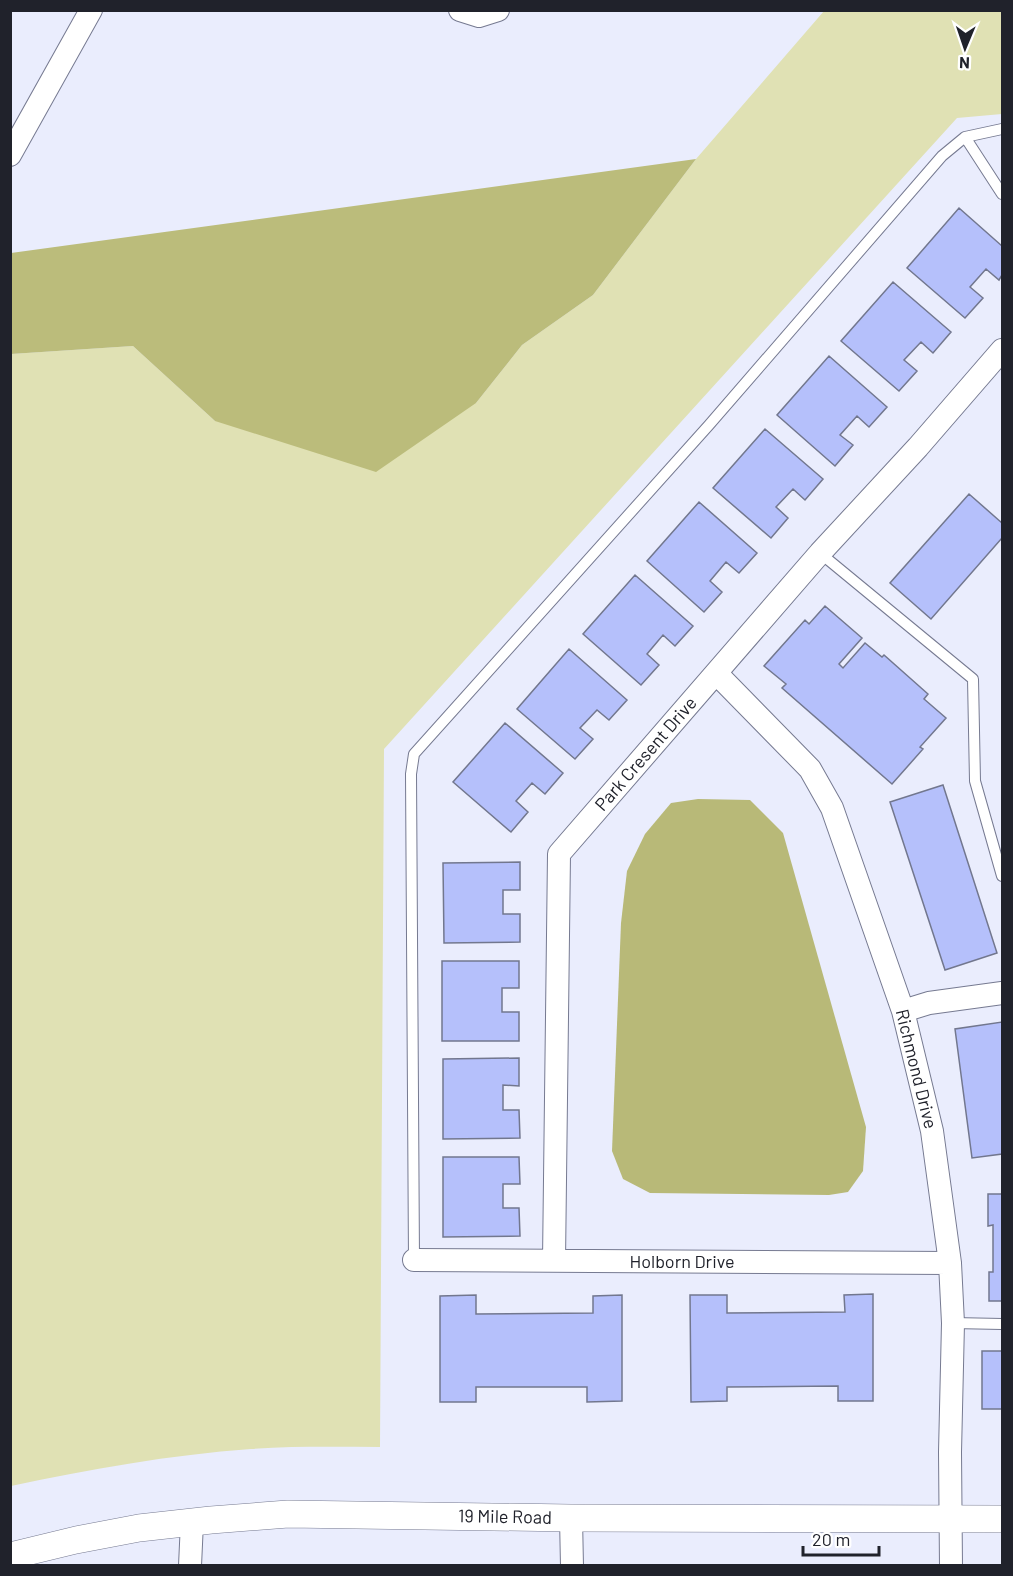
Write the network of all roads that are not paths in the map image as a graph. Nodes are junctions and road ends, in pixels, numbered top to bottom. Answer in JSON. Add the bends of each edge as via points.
{"nodes":[{"id":1,"x":91,"y":10,"type":"edge"},
{"id":2,"x":460,"y":10,"type":"edge"},
{"id":3,"x":498,"y":10,"type":"edge"},
{"id":4,"x":1002,"y":129,"type":"edge"},
{"id":5,"x":965,"y":137,"type":"junction"},
{"id":6,"x":10,"y":155,"type":"edge"},
{"id":7,"x":1002,"y":194,"type":"edge"},
{"id":8,"x":1002,"y":350,"type":"edge"},
{"id":9,"x":820,"y":553,"type":"junction"},
{"id":10,"x":716,"y":673,"type":"junction"},
{"id":11,"x":1002,"y":876,"type":"edge"},
{"id":12,"x":1002,"y":993,"type":"edge"},
{"id":13,"x":903,"y":1011,"type":"junction"},
{"id":14,"x":414,"y":1260,"type":"joint"},
{"id":15,"x":554,"y":1261,"type":"junction"},
{"id":16,"x":950,"y":1263,"type":"junction"},
{"id":17,"x":953,"y":1323,"type":"junction"},
{"id":18,"x":1002,"y":1324,"type":"edge"},
{"id":19,"x":572,"y":1518,"type":"junction"},
{"id":20,"x":950,"y":1519,"type":"junction"},
{"id":21,"x":1002,"y":1519,"type":"edge"},
{"id":22,"x":192,"y":1522,"type":"junction"},
{"id":23,"x":10,"y":1556,"type":"edge"},
{"id":24,"x":190,"y":1566,"type":"edge"},
{"id":25,"x":572,"y":1566,"type":"edge"},
{"id":26,"x":951,"y":1566,"type":"edge"}],
"edges":[{"from":1,"to":6,"type":"street"},
{"from":2,"to":3,"type":"street","via":[[480,16]]},
{"from":4,"to":5,"type":"lane"},
{"from":5,"to":7,"type":"lane"},
{"from":5,"to":14,"type":"lane","via":[[942,156],[414,754]]},
{"from":8,"to":9,"type":"street","name":"Park Cresent Drive"},
{"from":9,"to":10,"type":"street","name":"Park Cresent Drive"},
{"from":9,"to":11,"type":"lane","via":[[973,679],[975,781]]},
{"from":10,"to":13,"type":"street","name":"Richmond Drive","via":[[810,769],[832,808]]},
{"from":10,"to":15,"type":"street","name":"Park Cresent Drive","via":[[559,854]]},
{"from":12,"to":13,"type":"street","via":[[929,1003]]},
{"from":13,"to":16,"type":"street","name":"Richmond Drive","via":[[932,1131]]},
{"from":14,"to":15,"type":"street","name":"Holborn Drive"},
{"from":15,"to":16,"type":"street","name":"Holborn Drive"},
{"from":16,"to":17,"type":"street","name":"Richmond Drive"},
{"from":17,"to":18,"type":"lane"},
{"from":17,"to":20,"type":"street","name":"Richmond Drive"},
{"from":19,"to":20,"type":"street","name":"19 Mile Road"},
{"from":19,"to":22,"type":"street","name":"19 Mile Road","via":[[288,1514]]},
{"from":19,"to":25,"type":"street"},
{"from":20,"to":21,"type":"street","name":"19 Mile Road"},
{"from":20,"to":26,"type":"street","name":"Richmond Drive"},
{"from":22,"to":23,"type":"street","name":"19 Mile Road","via":[[107,1534]]},
{"from":22,"to":24,"type":"street"}]}
